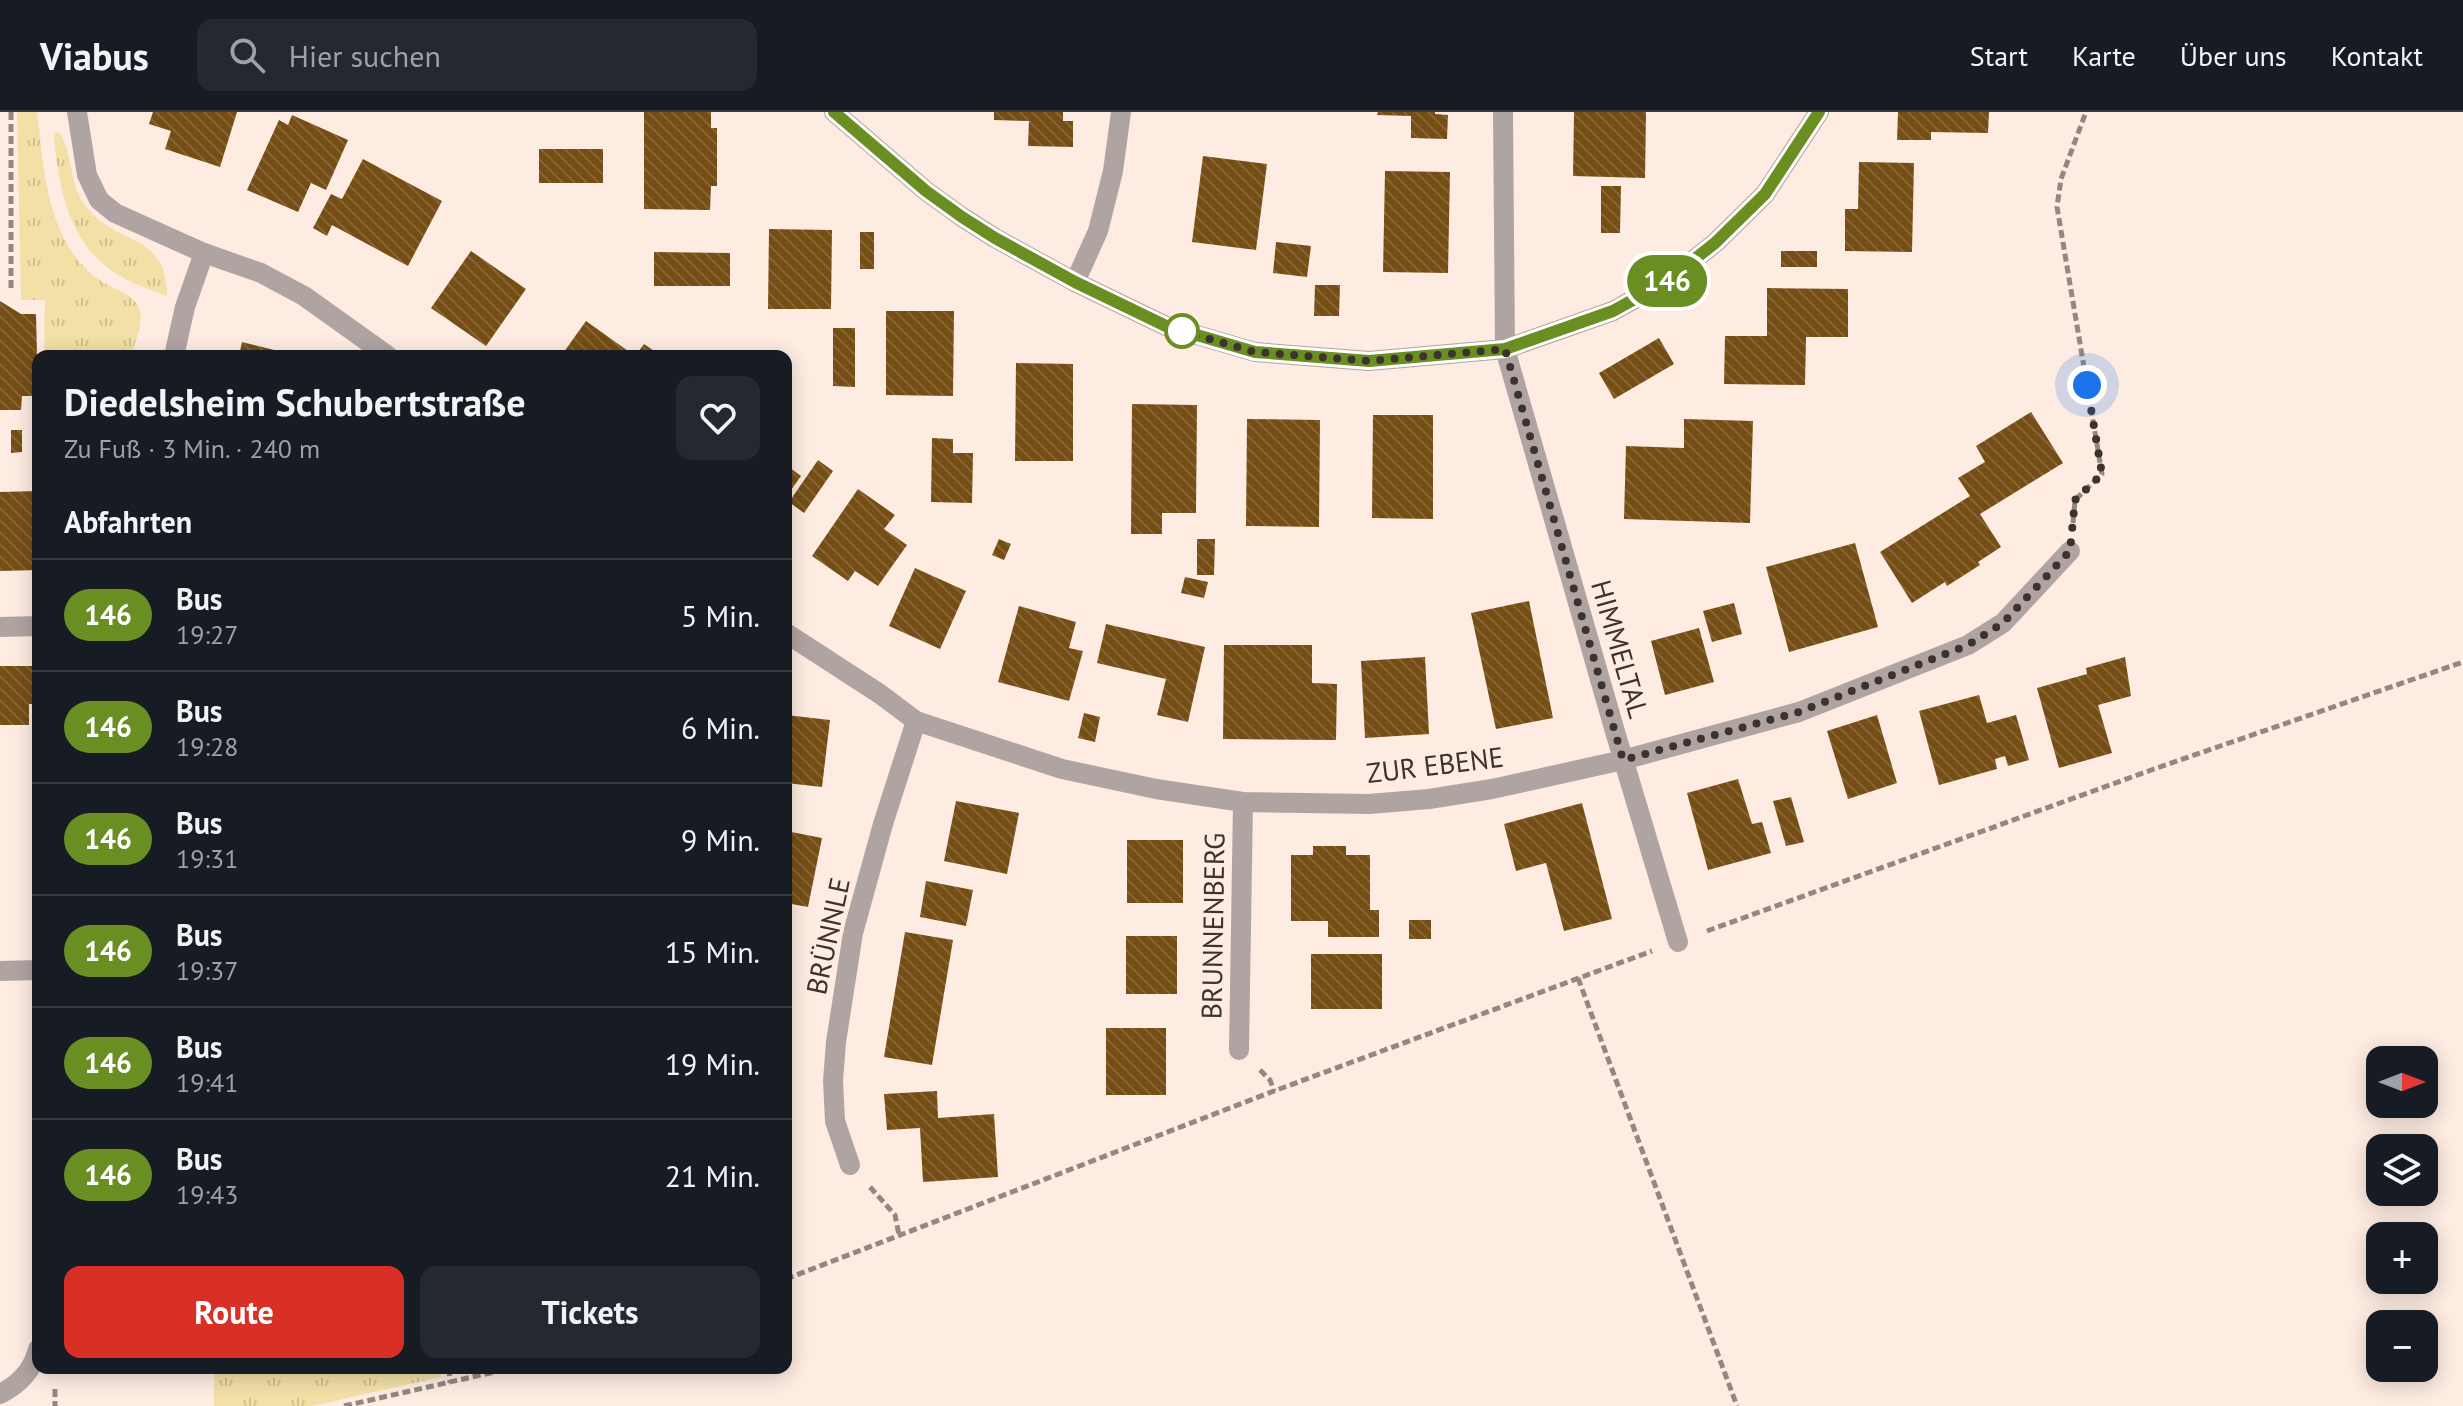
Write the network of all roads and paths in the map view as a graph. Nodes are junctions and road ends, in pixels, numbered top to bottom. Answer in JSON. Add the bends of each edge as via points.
{"nodes":[{"id":1,"x":11,"y":112,"type":"edge"},
{"id":2,"x":77,"y":112,"type":"edge"},
{"id":3,"x":834,"y":112,"type":"edge"},
{"id":4,"x":1121,"y":112,"type":"edge"},
{"id":5,"x":1503,"y":112,"type":"edge"},
{"id":6,"x":1819,"y":112,"type":"edge"},
{"id":7,"x":2086,"y":112,"type":"edge"},
{"id":8,"x":204,"y":253,"type":"junction"},
{"id":9,"x":1075,"y":282,"type":"junction"},
{"id":10,"x":11,"y":291,"type":"dead end"},
{"id":11,"x":1505,"y":349,"type":"junction"},
{"id":12,"x":175,"y":350,"type":"edge"},
{"id":13,"x":380,"y":350,"type":"edge"},
{"id":14,"x":2070,"y":551,"type":"joint"},
{"id":15,"x":32,"y":626,"type":"edge"},
{"id":16,"x":0,"y":627,"type":"edge"},
{"id":17,"x":792,"y":637,"type":"edge"},
{"id":18,"x":2463,"y":662,"type":"edge"},
{"id":19,"x":916,"y":721,"type":"junction"},
{"id":20,"x":1623,"y":760,"type":"junction"},
{"id":21,"x":1243,"y":802,"type":"junction"},
{"id":22,"x":1678,"y":942,"type":"junction"},
{"id":23,"x":32,"y":970,"type":"edge"},
{"id":24,"x":0,"y":971,"type":"edge"},
{"id":25,"x":1578,"y":978,"type":"junction"},
{"id":26,"x":1239,"y":1050,"type":"dead end"},
{"id":27,"x":850,"y":1165,"type":"joint"},
{"id":28,"x":899,"y":1235,"type":"junction"},
{"id":29,"x":792,"y":1277,"type":"edge"},
{"id":30,"x":32,"y":1363,"type":"edge"},
{"id":31,"x":449,"y":1374,"type":"edge"},
{"id":32,"x":487,"y":1374,"type":"edge"},
{"id":33,"x":450,"y":1383,"type":"junction"},
{"id":34,"x":0,"y":1394,"type":"edge"},
{"id":35,"x":344,"y":1406,"type":"edge"},
{"id":36,"x":1737,"y":1406,"type":"edge"}],
"edges":[{"from":1,"to":10,"type":"path"},
{"from":2,"to":8,"type":"street","via":[[87,175],[99,200],[115,213]]},
{"from":3,"to":9,"type":"street","via":[[962,217]]},
{"from":4,"to":9,"type":"street","via":[[1098,231]]},
{"from":5,"to":11,"type":"street","name":"HIMMELTAL"},
{"from":6,"to":11,"type":"street","via":[[1765,194],[1667,281],[1613,311]]},
{"from":7,"to":14,"type":"path","via":[[2061,179],[2057,207],[2102,474],[2075,500]]},
{"from":8,"to":12,"type":"street"},
{"from":8,"to":13,"type":"street","via":[[261,273],[304,296]]},
{"from":9,"to":11,"type":"street","via":[[1166,326],[1255,352],[1369,361]]},
{"from":11,"to":20,"type":"street","name":"HIMMELTAL"},
{"from":14,"to":20,"type":"street","name":"ZUR EBENE","via":[[2003,623],[1968,645],[1799,712]]},
{"from":15,"to":16,"type":"street"},
{"from":17,"to":19,"type":"street","name":"ZUR EBENE"},
{"from":18,"to":22,"type":"path"},
{"from":19,"to":21,"type":"street","name":"ZUR EBENE","via":[[1062,769]]},
{"from":19,"to":27,"type":"street","name":"BRÜNNLE","via":[[853,933],[842,1002],[833,1081],[835,1121]]},
{"from":20,"to":21,"type":"street","name":"ZUR EBENE","via":[[1429,799],[1369,804]]},
{"from":20,"to":22,"type":"street","name":"HIMMELTAL"},
{"from":21,"to":26,"type":"street","name":"BRUNNENBERG"},
{"from":22,"to":25,"type":"path"},
{"from":23,"to":24,"type":"street"},
{"from":25,"to":28,"type":"path"},
{"from":25,"to":36,"type":"path"},
{"from":27,"to":28,"type":"path","via":[[895,1215]]},
{"from":28,"to":29,"type":"path"},
{"from":30,"to":34,"type":"street","via":[[15,1386]]},
{"from":31,"to":33,"type":"path"},
{"from":32,"to":33,"type":"path"},
{"from":33,"to":35,"type":"path"}]}
